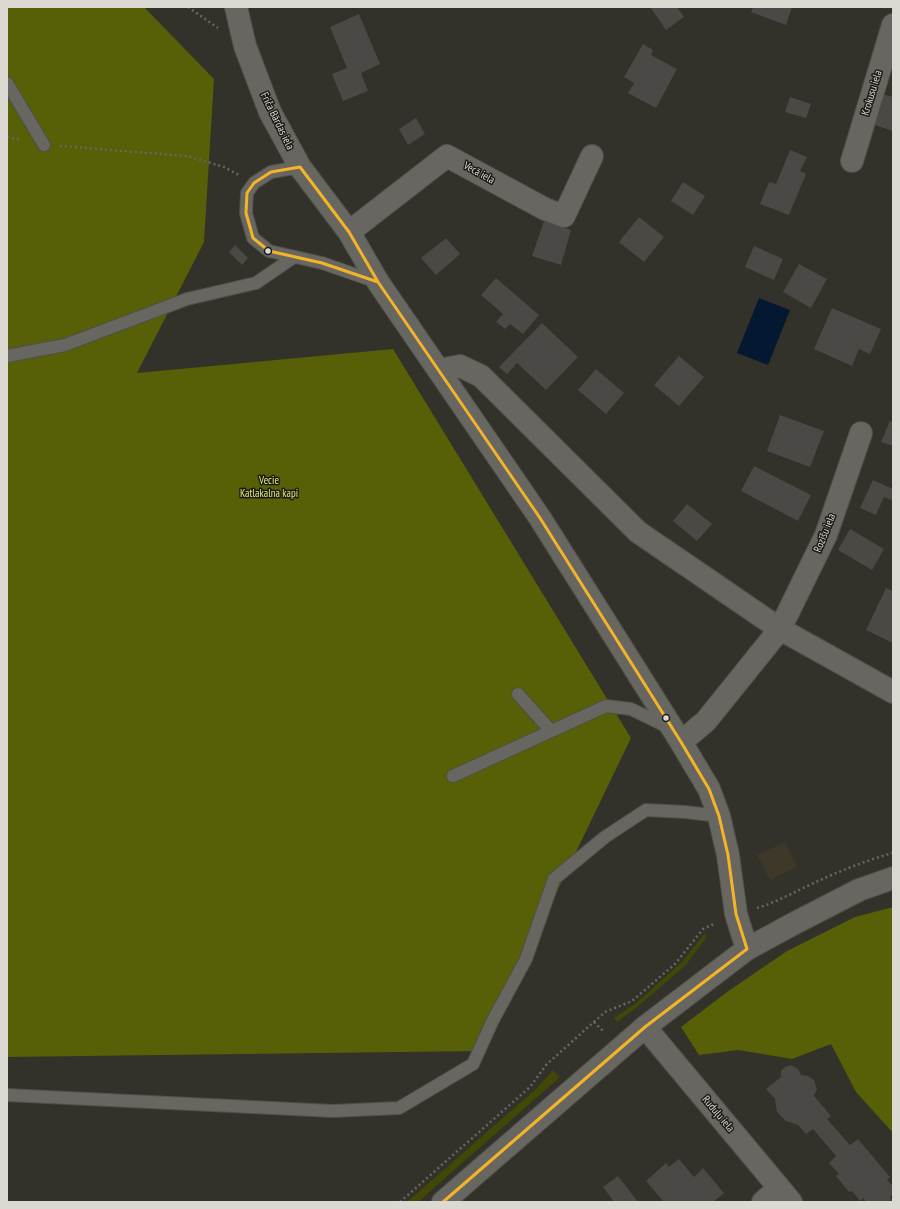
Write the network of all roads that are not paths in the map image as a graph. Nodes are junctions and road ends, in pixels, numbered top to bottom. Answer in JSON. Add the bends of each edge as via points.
{"nodes":[{"id":1,"x":236,"y":7,"type":"edge"},
{"id":2,"x":893,"y":25,"type":"edge"},
{"id":3,"x":7,"y":83,"type":"edge"},
{"id":4,"x":44,"y":145,"type":"road end"},
{"id":5,"x":592,"y":156,"type":"dead end"},
{"id":6,"x":852,"y":161,"type":"dead end"},
{"id":7,"x":300,"y":167,"type":"junction"},
{"id":8,"x":349,"y":232,"type":"junction"},
{"id":9,"x":294,"y":257,"type":"junction"},
{"id":10,"x":378,"y":282,"type":"junction"},
{"id":11,"x":7,"y":356,"type":"edge"},
{"id":12,"x":439,"y":370,"type":"junction"},
{"id":13,"x":861,"y":433,"type":"dead end"},
{"id":14,"x":780,"y":630,"type":"junction"},
{"id":15,"x":893,"y":692,"type":"edge"},
{"id":16,"x":518,"y":694,"type":"dead end"},
{"id":17,"x":551,"y":731,"type":"junction"},
{"id":18,"x":677,"y":735,"type":"junction"},
{"id":19,"x":453,"y":776,"type":"dead end"},
{"id":20,"x":719,"y":816,"type":"junction"},
{"id":21,"x":893,"y":878,"type":"edge"},
{"id":22,"x":747,"y":949,"type":"junction"},
{"id":23,"x":645,"y":1027,"type":"junction"},
{"id":24,"x":7,"y":1095,"type":"edge"},
{"id":25,"x":785,"y":1195,"type":"edge"},
{"id":26,"x":443,"y":1202,"type":"edge"},
{"id":27,"x":763,"y":1202,"type":"edge"}],
"edges":[{"from":1,"to":7,"type":"street","name":"Friča Bārdas iela","via":[[245,46],[270,112]]},
{"from":2,"to":6,"type":"street","name":"Krokusu iela"},
{"from":3,"to":4,"type":"lane"},
{"from":5,"to":8,"type":"street","name":"Vecā iela","via":[[564,216],[545,210],[447,156]]},
{"from":7,"to":8,"type":"street","name":"Friča Bārdas iela"},
{"from":7,"to":9,"type":"lane","via":[[271,172],[254,183],[247,194],[246,213],[253,238],[269,251]]},
{"from":8,"to":10,"type":"street","name":"Friča Bārdas iela"},
{"from":9,"to":10,"type":"lane","via":[[322,263]]},
{"from":9,"to":11,"type":"lane","via":[[256,283],[187,299],[65,345]]},
{"from":10,"to":12,"type":"street","name":"Friča Bārdas iela"},
{"from":12,"to":14,"type":"street","via":[[460,366],[481,376],[638,532]]},
{"from":12,"to":18,"type":"street","name":"Friča Bārdas iela","via":[[540,518]]},
{"from":13,"to":14,"type":"street","name":"Rozīšu iela","via":[[826,535]]},
{"from":14,"to":15,"type":"street"},
{"from":14,"to":18,"type":"street","name":"Rozīšu iela","via":[[706,721]]},
{"from":16,"to":17,"type":"lane"},
{"from":17,"to":18,"type":"lane","via":[[606,706],[631,709]]},
{"from":17,"to":19,"type":"lane"},
{"from":18,"to":20,"type":"street","name":"Friča Bārdas iela","via":[[708,789]]},
{"from":20,"to":22,"type":"street","name":"Friča Bārdas iela","via":[[728,854],[736,914]]},
{"from":20,"to":24,"type":"lane","via":[[646,810],[605,837],[554,879],[526,959],[473,1064],[399,1108],[333,1111]]},
{"from":21,"to":22,"type":"street","via":[[860,890]]},
{"from":22,"to":23,"type":"street"},
{"from":23,"to":25,"type":"street","name":"Ruduļu iela"},
{"from":23,"to":26,"type":"street"},
{"from":25,"to":27,"type":"street"}]}
